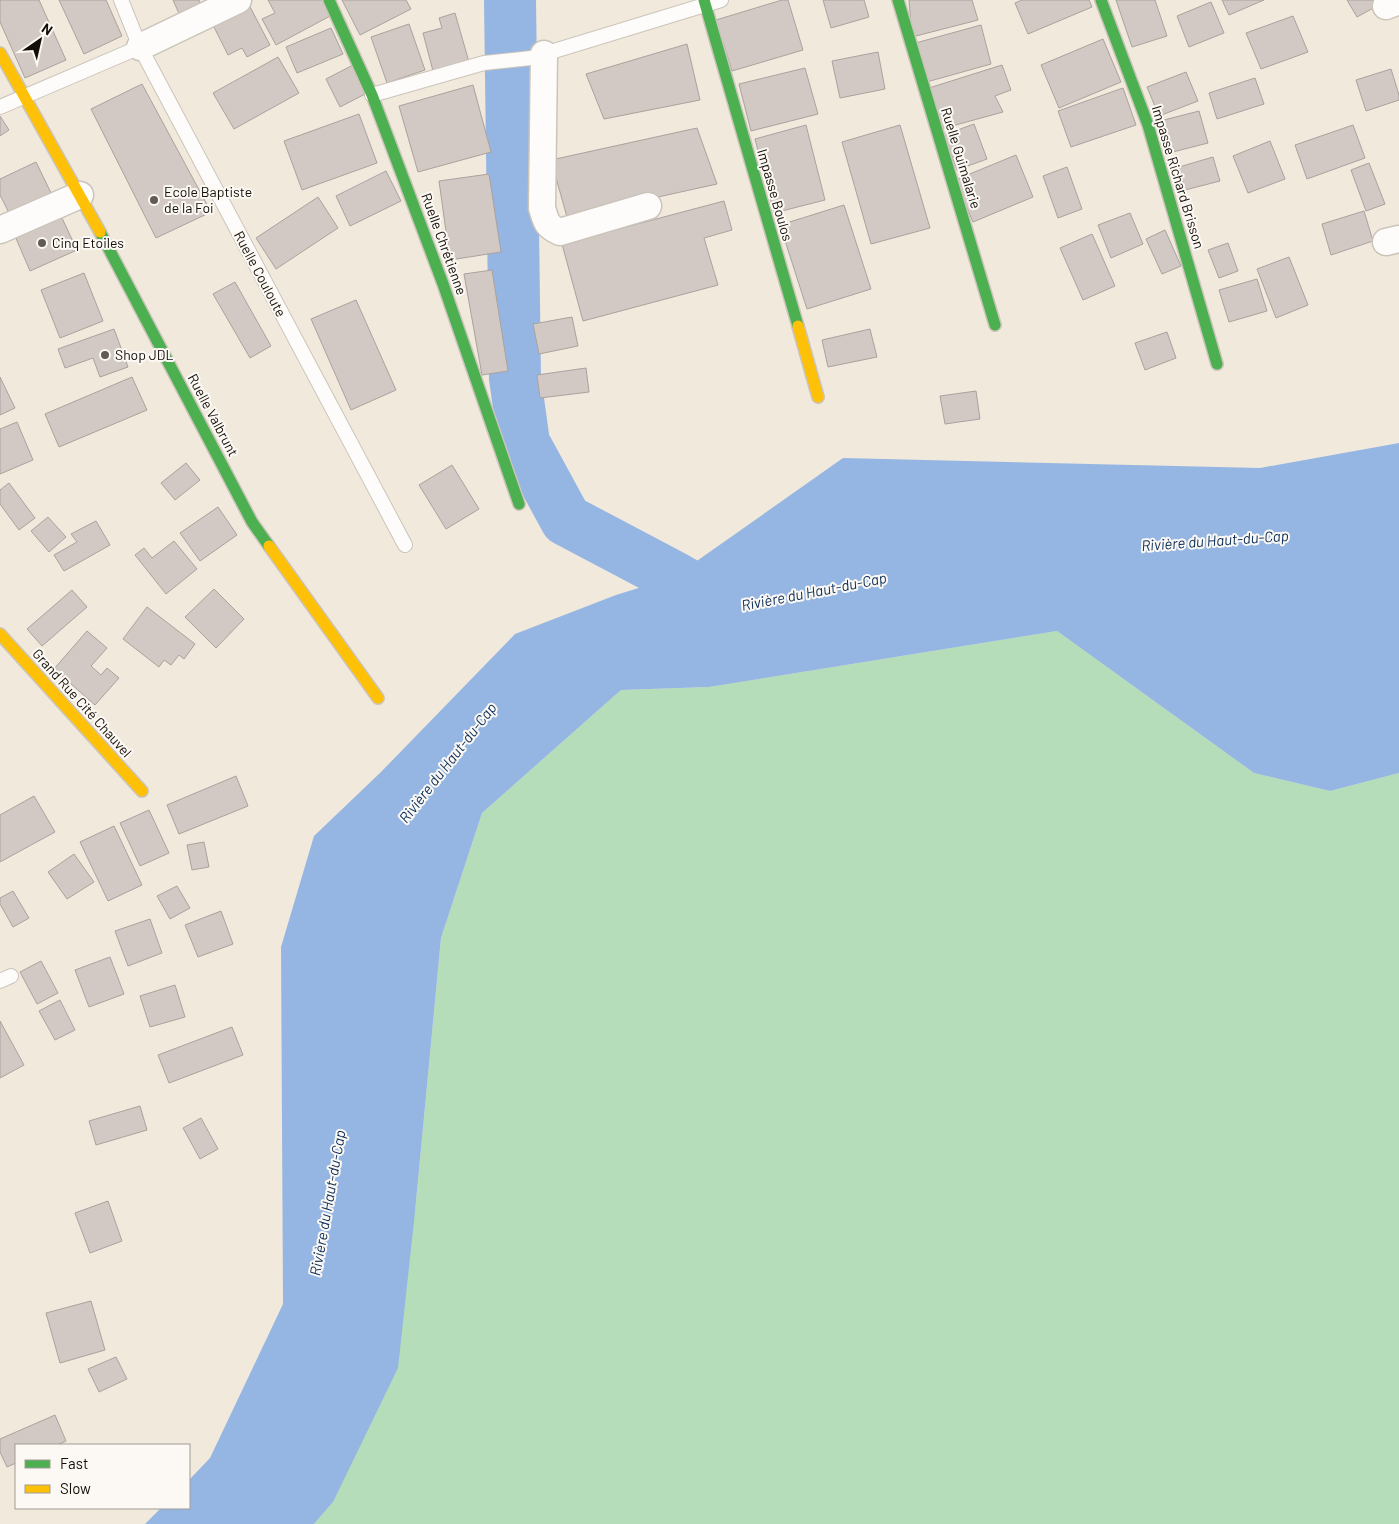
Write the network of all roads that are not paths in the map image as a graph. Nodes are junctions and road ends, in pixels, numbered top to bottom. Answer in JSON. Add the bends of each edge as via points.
{"nodes":[{"id":1,"x":121,"y":0,"type":"edge"},
{"id":2,"x":238,"y":0,"type":"edge"},
{"id":3,"x":329,"y":0,"type":"edge"},
{"id":4,"x":721,"y":0,"type":"edge"},
{"id":5,"x":898,"y":0,"type":"edge"},
{"id":6,"x":1101,"y":0,"type":"edge"},
{"id":7,"x":705,"y":3,"type":"edge"},
{"id":8,"x":140,"y":47,"type":"junction"},
{"id":9,"x":0,"y":53,"type":"edge"},
{"id":10,"x":538,"y":56,"type":"junction"},
{"id":11,"x":372,"y":95,"type":"junction"},
{"id":12,"x":24,"y":96,"type":"junction"},
{"id":13,"x":0,"y":107,"type":"edge"},
{"id":14,"x":80,"y":195,"type":"junction"},
{"id":15,"x":648,"y":206,"type":"dead end"},
{"id":16,"x":0,"y":230,"type":"edge"},
{"id":17,"x":995,"y":325,"type":"dead end"},
{"id":18,"x":1217,"y":364,"type":"dead end"},
{"id":19,"x":818,"y":398,"type":"dead end"},
{"id":20,"x":519,"y":504,"type":"dead end"},
{"id":21,"x":405,"y":545,"type":"dead end"},
{"id":22,"x":0,"y":634,"type":"edge"},
{"id":23,"x":378,"y":698,"type":"dead end"},
{"id":24,"x":142,"y":791,"type":"dead end"}],
"edges":[{"from":1,"to":8,"type":"lane","name":"Ruelle Couloute"},
{"from":2,"to":8,"type":"street"},
{"from":3,"to":11,"type":"street","name":"Ruelle Chrétienne"},
{"from":4,"to":7,"type":"lane"},
{"from":5,"to":17,"type":"street","name":"Ruelle Guimalarie"},
{"from":6,"to":18,"type":"street","name":"Impasse Richard Brisson","via":[[1148,125]]},
{"from":7,"to":10,"type":"lane"},
{"from":7,"to":19,"type":"street","name":"Impasse Boulos"},
{"from":8,"to":12,"type":"lane"},
{"from":8,"to":21,"type":"lane","name":"Ruelle Couloute"},
{"from":9,"to":12,"type":"street","name":"Ruelle Valbrunt"},
{"from":10,"to":11,"type":"lane","via":[[484,63]]},
{"from":10,"to":15,"type":"street","via":[[542,208],[551,228],[560,232]]},
{"from":11,"to":20,"type":"street","name":"Ruelle Chrétienne","via":[[443,284]]},
{"from":12,"to":13,"type":"lane"},
{"from":12,"to":14,"type":"street","name":"Ruelle Valbrunt"},
{"from":14,"to":16,"type":"street"},
{"from":14,"to":23,"type":"street","name":"Ruelle Valbrunt","via":[[252,522]]},
{"from":22,"to":24,"type":"street","name":"Grand Rue Cité Chauvel"}]}
